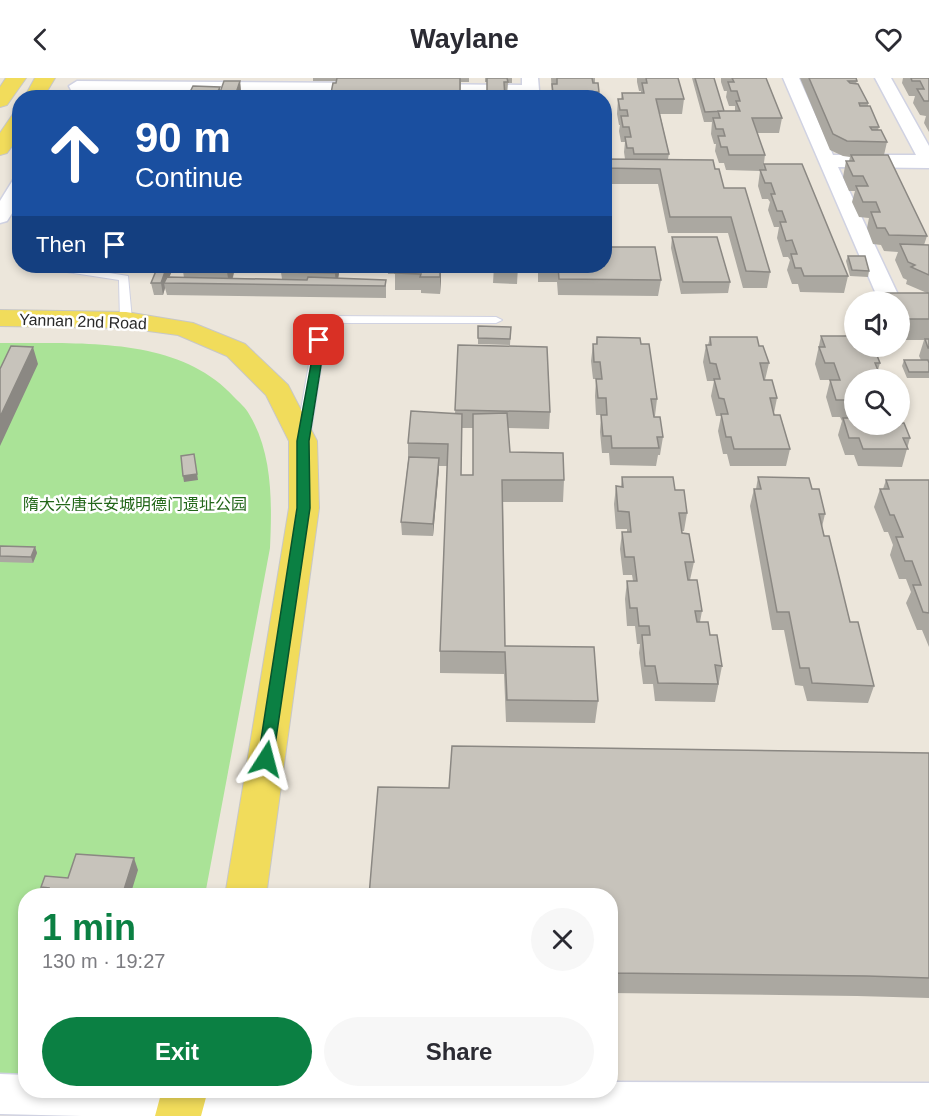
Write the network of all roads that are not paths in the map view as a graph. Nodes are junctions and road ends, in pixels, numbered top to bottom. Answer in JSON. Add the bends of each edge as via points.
{"nodes":[{"id":1,"x":16,"y":78,"type":"edge"},
{"id":2,"x":530,"y":78,"type":"edge"},
{"id":3,"x":790,"y":78,"type":"edge"},
{"id":4,"x":883,"y":78,"type":"edge"},
{"id":5,"x":77,"y":87,"type":"edge"},
{"id":6,"x":0,"y":101,"type":"edge"},
{"id":7,"x":12,"y":130,"type":"edge"},
{"id":8,"x":0,"y":149,"type":"edge"},
{"id":9,"x":826,"y":161,"type":"junction"},
{"id":10,"x":929,"y":162,"type":"edge"},
{"id":11,"x":12,"y":197,"type":"edge"},
{"id":12,"x":0,"y":217,"type":"edge"},
{"id":13,"x":92,"y":273,"type":"edge"},
{"id":14,"x":885,"y":291,"type":"edge"},
{"id":15,"x":0,"y":318,"type":"edge"},
{"id":16,"x":126,"y":320,"type":"junction"},
{"id":17,"x":496,"y":320,"type":"dead end"},
{"id":18,"x":303,"y":441,"type":"junction"},
{"id":19,"x":246,"y":888,"type":"edge"},
{"id":20,"x":0,"y":1094,"type":"edge"},
{"id":21,"x":18,"y":1095,"type":"edge"},
{"id":22,"x":103,"y":1098,"type":"edge"},
{"id":23,"x":181,"y":1101,"type":"edge"},
{"id":24,"x":929,"y":1103,"type":"edge"}],
"edges":[{"from":1,"to":6,"type":"main road"},
{"from":2,"to":5,"type":"street","via":[[531,90]]},
{"from":3,"to":9,"type":"street"},
{"from":4,"to":10,"type":"street"},
{"from":7,"to":8,"type":"main road"},
{"from":9,"to":10,"type":"street"},
{"from":9,"to":14,"type":"street"},
{"from":11,"to":12,"type":"street"},
{"from":13,"to":16,"type":"lane","via":[[124,278]]},
{"from":15,"to":16,"type":"main road","name":"Yannan 2nd Road"},
{"from":16,"to":18,"type":"main road","name":"Yannan 2nd Road","via":[[184,328],[236,350],[278,391]]},
{"from":17,"to":18,"type":"lane","via":[[323,320]]},
{"from":18,"to":19,"type":"main road","name":"Yannan 2nd Road","via":[[304,508]]},
{"from":20,"to":21,"type":"street"},
{"from":22,"to":23,"type":"street"},
{"from":23,"to":24,"type":"street"}]}
